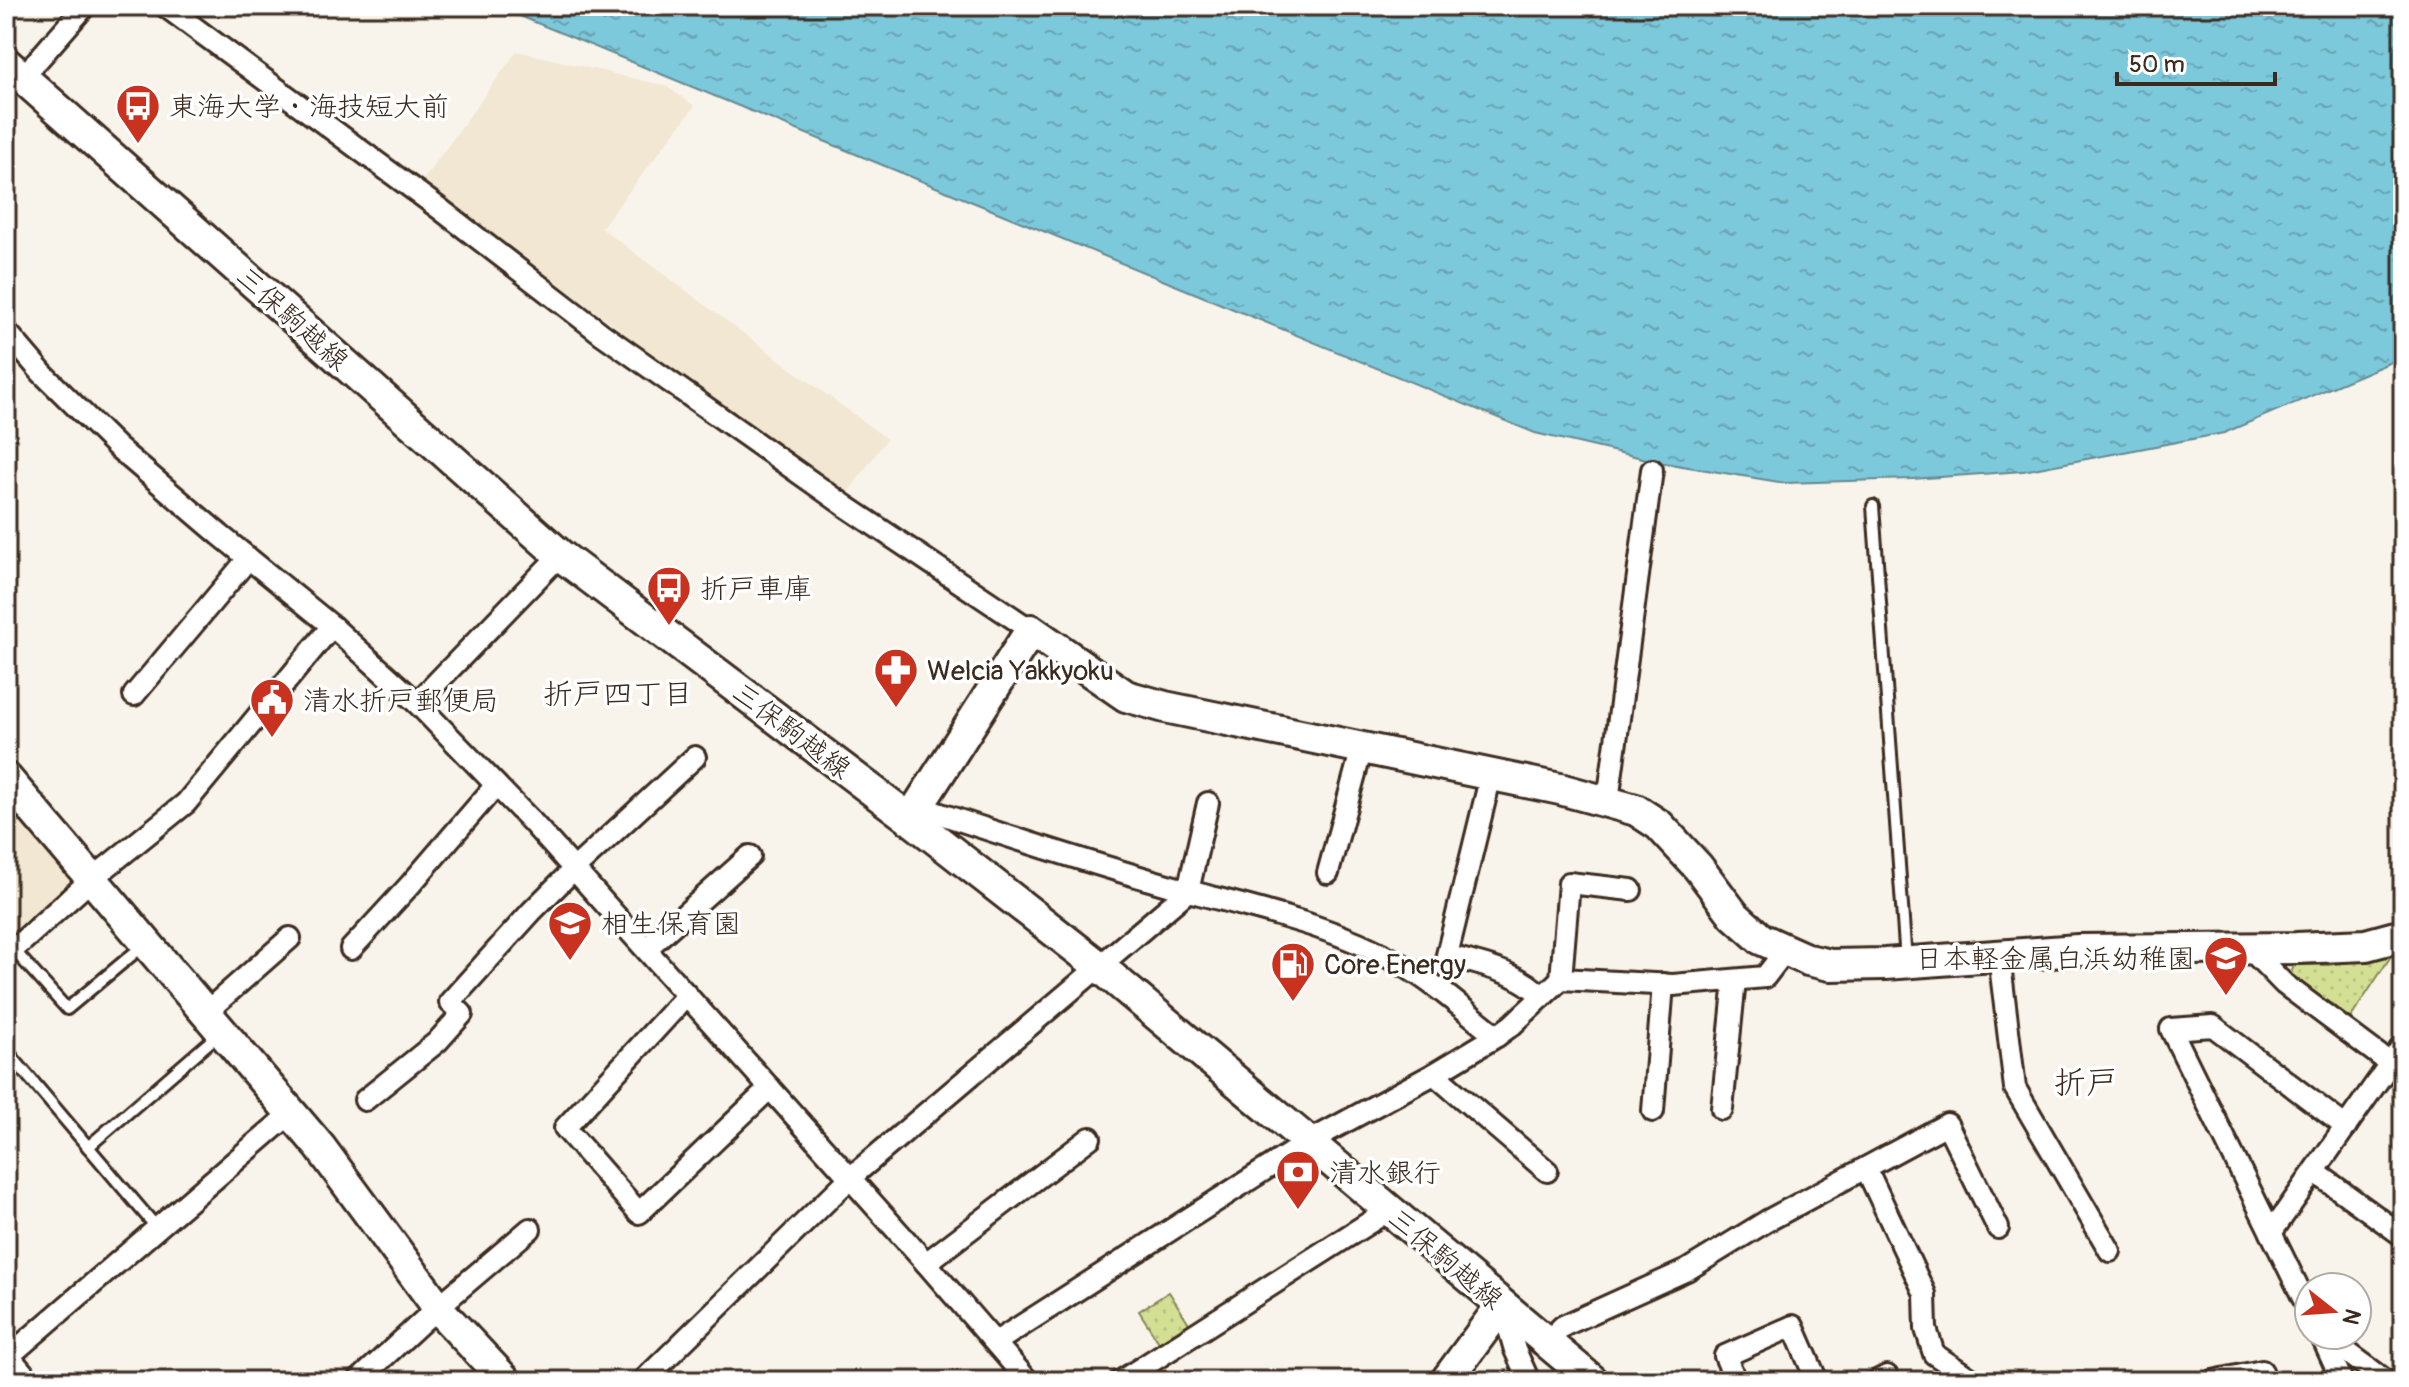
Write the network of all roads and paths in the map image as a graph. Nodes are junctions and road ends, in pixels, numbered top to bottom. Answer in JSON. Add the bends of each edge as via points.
{"nodes":[{"id":1,"x":85,"y":6,"type":"edge"},
{"id":2,"x":165,"y":6,"type":"edge"},
{"id":3,"x":12,"y":79,"type":"edge"},
{"id":4,"x":6,"y":331,"type":"edge"},
{"id":5,"x":1652,"y":470,"type":"dead end"},
{"id":6,"x":1873,"y":506,"type":"dead end"},
{"id":7,"x":560,"y":555,"type":"junction"},
{"id":8,"x":248,"y":559,"type":"junction"},
{"id":9,"x":332,"y":626,"type":"junction"},
{"id":10,"x":1031,"y":630,"type":"junction"},
{"id":11,"x":134,"y":695,"type":"dead end"},
{"id":12,"x":417,"y":703,"type":"junction"},
{"id":13,"x":1362,"y":748,"type":"junction"},
{"id":14,"x":695,"y":757,"type":"dead end"},
{"id":15,"x":1491,"y":775,"type":"junction"},
{"id":16,"x":6,"y":778,"type":"edge"},
{"id":17,"x":496,"y":785,"type":"junction"},
{"id":18,"x":1608,"y":801,"type":"junction"},
{"id":19,"x":1208,"y":803,"type":"dead end"},
{"id":20,"x":914,"y":813,"type":"junction"},
{"id":21,"x":750,"y":856,"type":"dead end"},
{"id":22,"x":574,"y":869,"type":"junction"},
{"id":23,"x":1328,"y":873,"type":"dead end"},
{"id":24,"x":92,"y":879,"type":"junction"},
{"id":25,"x":1631,"y":890,"type":"dead end"},
{"id":26,"x":1188,"y":891,"type":"junction"},
{"id":27,"x":2403,"y":935,"type":"edge"},
{"id":28,"x":290,"y":938,"type":"dead end"},
{"id":29,"x":146,"y":943,"type":"junction"},
{"id":30,"x":2248,"y":947,"type":"junction"},
{"id":31,"x":351,"y":949,"type":"dead end"},
{"id":32,"x":646,"y":949,"type":"junction"},
{"id":33,"x":1785,"y":951,"type":"junction"},
{"id":34,"x":10,"y":952,"type":"edge"},
{"id":35,"x":1999,"y":956,"type":"junction"},
{"id":36,"x":1906,"y":963,"type":"junction"},
{"id":37,"x":1100,"y":967,"type":"junction"},
{"id":38,"x":1561,"y":979,"type":"junction"},
{"id":39,"x":1735,"y":980,"type":"junction"},
{"id":40,"x":1663,"y":984,"type":"junction"},
{"id":41,"x":687,"y":995,"type":"junction"},
{"id":42,"x":1542,"y":997,"type":"junction"},
{"id":43,"x":213,"y":1022,"type":"junction"},
{"id":44,"x":1497,"y":1036,"type":"junction"},
{"id":45,"x":2403,"y":1045,"type":"edge"},
{"id":46,"x":6,"y":1050,"type":"edge"},
{"id":47,"x":2397,"y":1068,"type":"edge"},
{"id":48,"x":1434,"y":1074,"type":"junction"},
{"id":49,"x":770,"y":1088,"type":"junction"},
{"id":50,"x":365,"y":1100,"type":"dead end"},
{"id":51,"x":1722,"y":1109,"type":"dead end"},
{"id":52,"x":1653,"y":1111,"type":"dead end"},
{"id":53,"x":291,"y":1113,"type":"junction"},
{"id":54,"x":2346,"y":1127,"type":"junction"},
{"id":55,"x":1090,"y":1138,"type":"dead end"},
{"id":56,"x":1308,"y":1142,"type":"junction"},
{"id":57,"x":88,"y":1147,"type":"junction"},
{"id":58,"x":1866,"y":1168,"type":"junction"},
{"id":59,"x":1547,"y":1171,"type":"dead end"},
{"id":60,"x":2315,"y":1172,"type":"junction"},
{"id":61,"x":850,"y":1178,"type":"junction"},
{"id":62,"x":1389,"y":1210,"type":"junction"},
{"id":63,"x":157,"y":1228,"type":"junction"},
{"id":64,"x":1998,"y":1228,"type":"dead end"},
{"id":65,"x":530,"y":1229,"type":"dead end"},
{"id":66,"x":2271,"y":1233,"type":"junction"},
{"id":67,"x":2403,"y":1236,"type":"edge"},
{"id":68,"x":2110,"y":1251,"type":"dead end"},
{"id":69,"x":926,"y":1263,"type":"junction"},
{"id":70,"x":2293,"y":1278,"type":"edge"},
{"id":71,"x":1502,"y":1305,"type":"junction"},
{"id":72,"x":438,"y":1307,"type":"junction"},
{"id":73,"x":996,"y":1342,"type":"junction"},
{"id":74,"x":1547,"y":1342,"type":"junction"},
{"id":75,"x":2329,"y":1351,"type":"edge"},
{"id":76,"x":2344,"y":1351,"type":"edge"},
{"id":77,"x":7,"y":1354,"type":"edge"},
{"id":78,"x":30,"y":1381,"type":"edge"},
{"id":79,"x":358,"y":1381,"type":"edge"},
{"id":80,"x":506,"y":1381,"type":"edge"},
{"id":81,"x":643,"y":1381,"type":"edge"},
{"id":82,"x":1028,"y":1381,"type":"edge"},
{"id":83,"x":1121,"y":1381,"type":"edge"},
{"id":84,"x":1446,"y":1381,"type":"edge"},
{"id":85,"x":1529,"y":1381,"type":"edge"},
{"id":86,"x":1593,"y":1381,"type":"edge"},
{"id":87,"x":1736,"y":1381,"type":"edge"},
{"id":88,"x":1817,"y":1381,"type":"edge"},
{"id":89,"x":1974,"y":1381,"type":"edge"},
{"id":90,"x":2213,"y":1381,"type":"edge"},
{"id":91,"x":2266,"y":1381,"type":"edge"},
{"id":92,"x":2342,"y":1381,"type":"edge"},
{"id":93,"x":2386,"y":1381,"type":"edge"}],
"edges":[{"from":1,"to":3,"type":"street"},
{"from":2,"to":10,"type":"street","via":[[602,334]]},
{"from":3,"to":7,"type":"street","name":"三保駒越線"},
{"from":4,"to":8,"type":"street","via":[[118,448]]},
{"from":5,"to":18,"type":"street"},
{"from":6,"to":36,"type":"lane"},
{"from":7,"to":12,"type":"street"},
{"from":7,"to":20,"type":"street","name":"三保駒越線"},
{"from":8,"to":9,"type":"street"},
{"from":8,"to":11,"type":"street"},
{"from":9,"to":12,"type":"street"},
{"from":9,"to":24,"type":"street","via":[[186,803]]},
{"from":10,"to":13,"type":"street","via":[[1126,696]]},
{"from":10,"to":20,"type":"street"},
{"from":12,"to":17,"type":"street"},
{"from":13,"to":15,"type":"street"},
{"from":13,"to":23,"type":"street"},
{"from":14,"to":22,"type":"street"},
{"from":15,"to":18,"type":"street"},
{"from":15,"to":42,"type":"street","via":[[1447,955],[1512,975]]},
{"from":16,"to":24,"type":"street"},
{"from":17,"to":22,"type":"street"},
{"from":17,"to":31,"type":"street"},
{"from":18,"to":33,"type":"street","via":[[1659,825],[1734,915],[1761,939]]},
{"from":19,"to":26,"type":"street"},
{"from":20,"to":26,"type":"street"},
{"from":20,"to":37,"type":"street","name":"三保駒越線"},
{"from":21,"to":32,"type":"street"},
{"from":22,"to":32,"type":"street"},
{"from":22,"to":50,"type":"street","via":[[450,1002],[462,1014],[437,1042]]},
{"from":24,"to":29,"type":"street"},
{"from":24,"to":34,"type":"street"},
{"from":25,"to":38,"type":"street","via":[[1569,883]]},
{"from":26,"to":37,"type":"street"},
{"from":26,"to":44,"type":"street","via":[[1346,937],[1401,964]]},
{"from":27,"to":30,"type":"street","via":[[2366,945]]},
{"from":28,"to":43,"type":"street"},
{"from":29,"to":34,"type":"lane","via":[[67,1009]]},
{"from":29,"to":43,"type":"street"},
{"from":30,"to":35,"type":"street"},
{"from":30,"to":47,"type":"street","via":[[2284,984]]},
{"from":32,"to":41,"type":"street"},
{"from":33,"to":36,"type":"street","via":[[1830,965]]},
{"from":33,"to":39,"type":"street","via":[[1765,977]]},
{"from":35,"to":36,"type":"street"},
{"from":35,"to":68,"type":"street","via":[[2015,1088]]},
{"from":37,"to":56,"type":"street","name":"三保駒越線"},
{"from":37,"to":61,"type":"street"},
{"from":38,"to":40,"type":"street"},
{"from":38,"to":42,"type":"street"},
{"from":39,"to":40,"type":"street"},
{"from":39,"to":51,"type":"street"},
{"from":40,"to":52,"type":"street"},
{"from":41,"to":49,"type":"street"},
{"from":41,"to":49,"type":"street","via":[[565,1128],[639,1213]]},
{"from":42,"to":44,"type":"street"},
{"from":43,"to":53,"type":"street"},
{"from":43,"to":57,"type":"lane"},
{"from":44,"to":48,"type":"street"},
{"from":45,"to":47,"type":"street"},
{"from":46,"to":57,"type":"lane"},
{"from":47,"to":54,"type":"street"},
{"from":48,"to":56,"type":"street"},
{"from":48,"to":59,"type":"street"},
{"from":49,"to":61,"type":"street"},
{"from":53,"to":63,"type":"street"},
{"from":53,"to":72,"type":"street"},
{"from":54,"to":60,"type":"street"},
{"from":54,"to":66,"type":"street","via":[[2213,1026],[2171,1029]]},
{"from":55,"to":69,"type":"street"},
{"from":56,"to":62,"type":"street","name":"三保駒越線"},
{"from":56,"to":73,"type":"street"},
{"from":57,"to":63,"type":"lane"},
{"from":58,"to":64,"type":"street","via":[[1947,1124]]},
{"from":58,"to":74,"type":"street","via":[[1687,1270],[1563,1326]]},
{"from":58,"to":89,"type":"street","via":[[1925,1294],[1926,1329],[1934,1354]]},
{"from":60,"to":66,"type":"street"},
{"from":60,"to":67,"type":"street"},
{"from":61,"to":69,"type":"street"},
{"from":61,"to":81,"type":"street"},
{"from":62,"to":71,"type":"street","name":"三保駒越線"},
{"from":62,"to":83,"type":"street"},
{"from":63,"to":77,"type":"street"},
{"from":65,"to":72,"type":"street"},
{"from":66,"to":70,"type":"street"},
{"from":69,"to":73,"type":"street"},
{"from":71,"to":74,"type":"street","name":"三保駒越線"},
{"from":71,"to":84,"type":"street"},
{"from":71,"to":85,"type":"street"},
{"from":72,"to":79,"type":"street"},
{"from":72,"to":80,"type":"street"},
{"from":73,"to":82,"type":"street"},
{"from":74,"to":86,"type":"street","name":"三保駒越線"},
{"from":75,"to":92,"type":"street"},
{"from":76,"to":93,"type":"street"},
{"from":77,"to":78,"type":"street"},
{"from":87,"to":88,"type":"street","via":[[1725,1356],[1793,1326]]},
{"from":90,"to":91,"type":"street","via":[[2262,1371]]}]}
